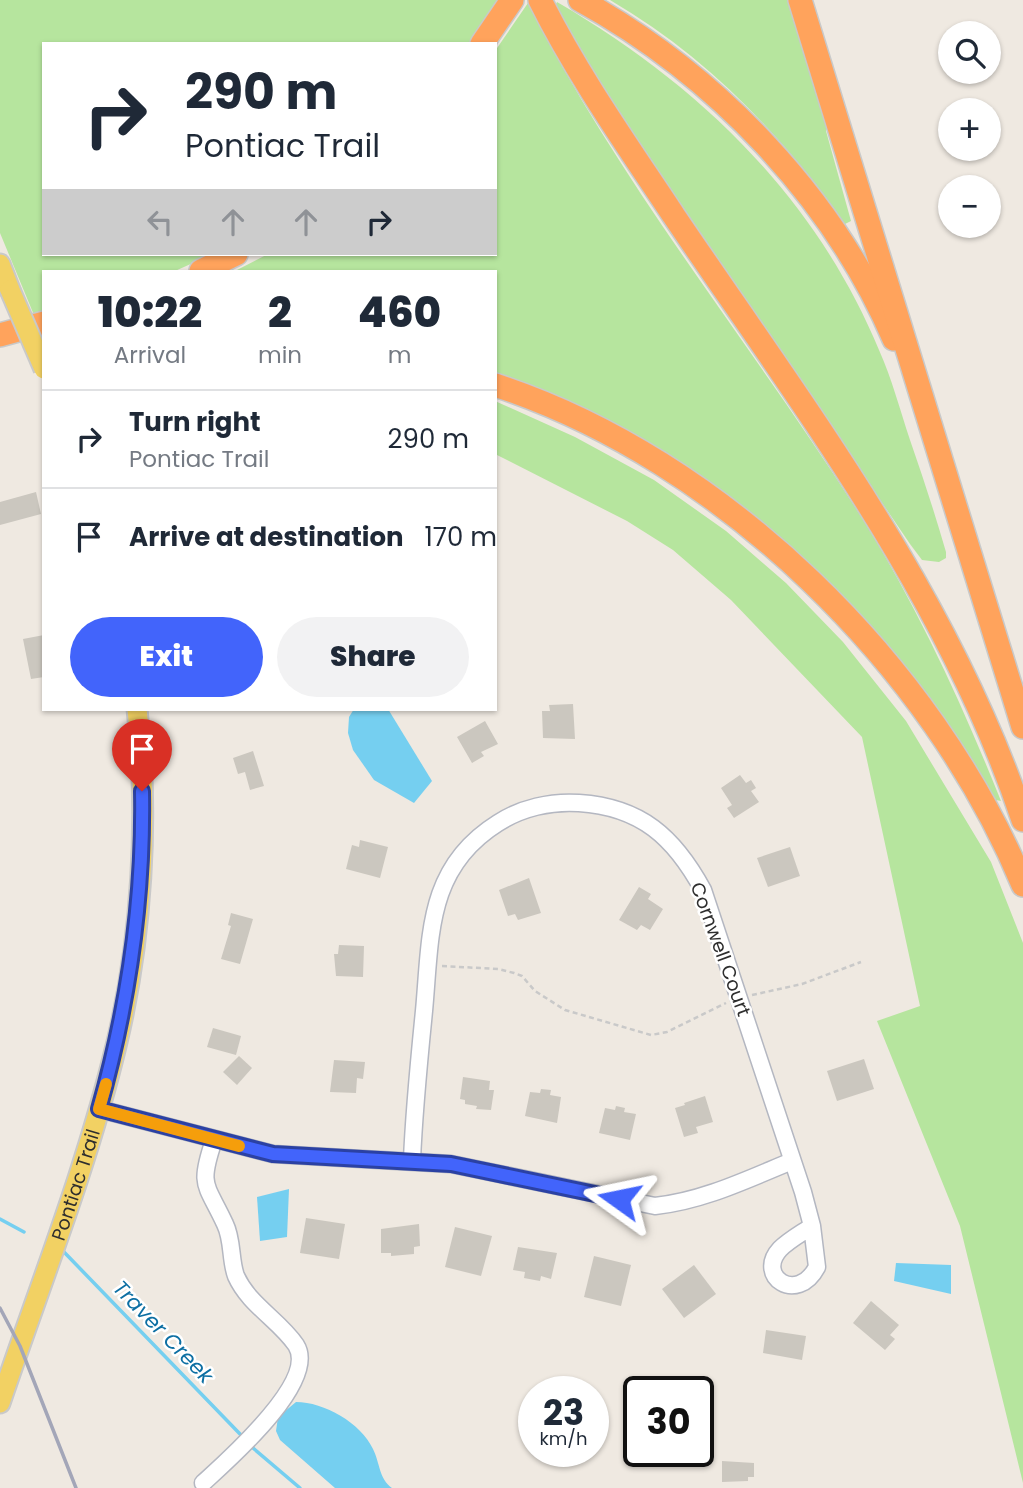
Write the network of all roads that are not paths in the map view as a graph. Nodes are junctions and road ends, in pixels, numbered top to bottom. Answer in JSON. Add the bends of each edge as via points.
{"nodes":[{"id":1,"x":512,"y":0,"type":"edge"},
{"id":2,"x":540,"y":0,"type":"edge"},
{"id":3,"x":580,"y":0,"type":"edge"},
{"id":4,"x":800,"y":0,"type":"edge"},
{"id":5,"x":483,"y":42,"type":"edge"},
{"id":6,"x":232,"y":256,"type":"edge"},
{"id":7,"x":0,"y":264,"type":"edge"},
{"id":8,"x":203,"y":270,"type":"edge"},
{"id":9,"x":42,"y":324,"type":"edge"},
{"id":10,"x":0,"y":335,"type":"edge"},
{"id":11,"x":42,"y":338,"type":"edge"},
{"id":12,"x":0,"y":344,"type":"edge"},
{"id":13,"x":42,"y":364,"type":"edge"},
{"id":14,"x":497,"y":386,"type":"edge"},
{"id":15,"x":931,"y":426,"type":"junction"},
{"id":16,"x":137,"y":711,"type":"edge"},
{"id":17,"x":1023,"y":727,"type":"edge"},
{"id":18,"x":1023,"y":820,"type":"edge"},
{"id":19,"x":1023,"y":886,"type":"edge"},
{"id":20,"x":99,"y":1109,"type":"junction"},
{"id":21,"x":214,"y":1140,"type":"junction"},
{"id":22,"x":412,"y":1160,"type":"junction"},
{"id":23,"x":792,"y":1161,"type":"junction"},
{"id":24,"x":812,"y":1226,"type":"dead end"},
{"id":25,"x":0,"y":1403,"type":"edge"},
{"id":26,"x":203,"y":1483,"type":"dead end"}],
"edges":[{"from":1,"to":5,"type":"highway"},
{"from":2,"to":18,"type":"highway","via":[[608,118],[904,563],[978,705]]},
{"from":3,"to":15,"type":"highway","via":[[689,75],[744,124],[793,178],[850,255],[891,332]]},
{"from":4,"to":15,"type":"highway"},
{"from":6,"to":8,"type":"highway"},
{"from":7,"to":13,"type":"main road","bridge":true},
{"from":9,"to":10,"type":"highway"},
{"from":11,"to":12,"type":"highway"},
{"from":14,"to":19,"type":"highway","via":[[595,428],[650,458],[760,536],[822,591],[900,678],[947,742],[979,794]]},
{"from":15,"to":17,"type":"highway"},
{"from":16,"to":20,"type":"main road","name":"Pontiac Trail","via":[[140,876],[128,983]]},
{"from":20,"to":21,"type":"street"},
{"from":20,"to":25,"type":"main road","name":"Pontiac Trail"},
{"from":21,"to":22,"type":"street","via":[[273,1154]]},
{"from":21,"to":26,"type":"street","via":[[206,1163],[206,1188],[226,1226],[236,1276],[295,1344],[300,1368],[293,1385],[251,1437]]},
{"from":22,"to":23,"type":"street","via":[[655,1206],[697,1198]]},
{"from":22,"to":23,"type":"street","name":"Cornwell Court","via":[[432,920],[441,887],[468,845],[500,821],[556,803],[590,803],[645,821],[677,848],[703,890]]},
{"from":23,"to":24,"type":"street","name":"Cornwell Court"}]}
